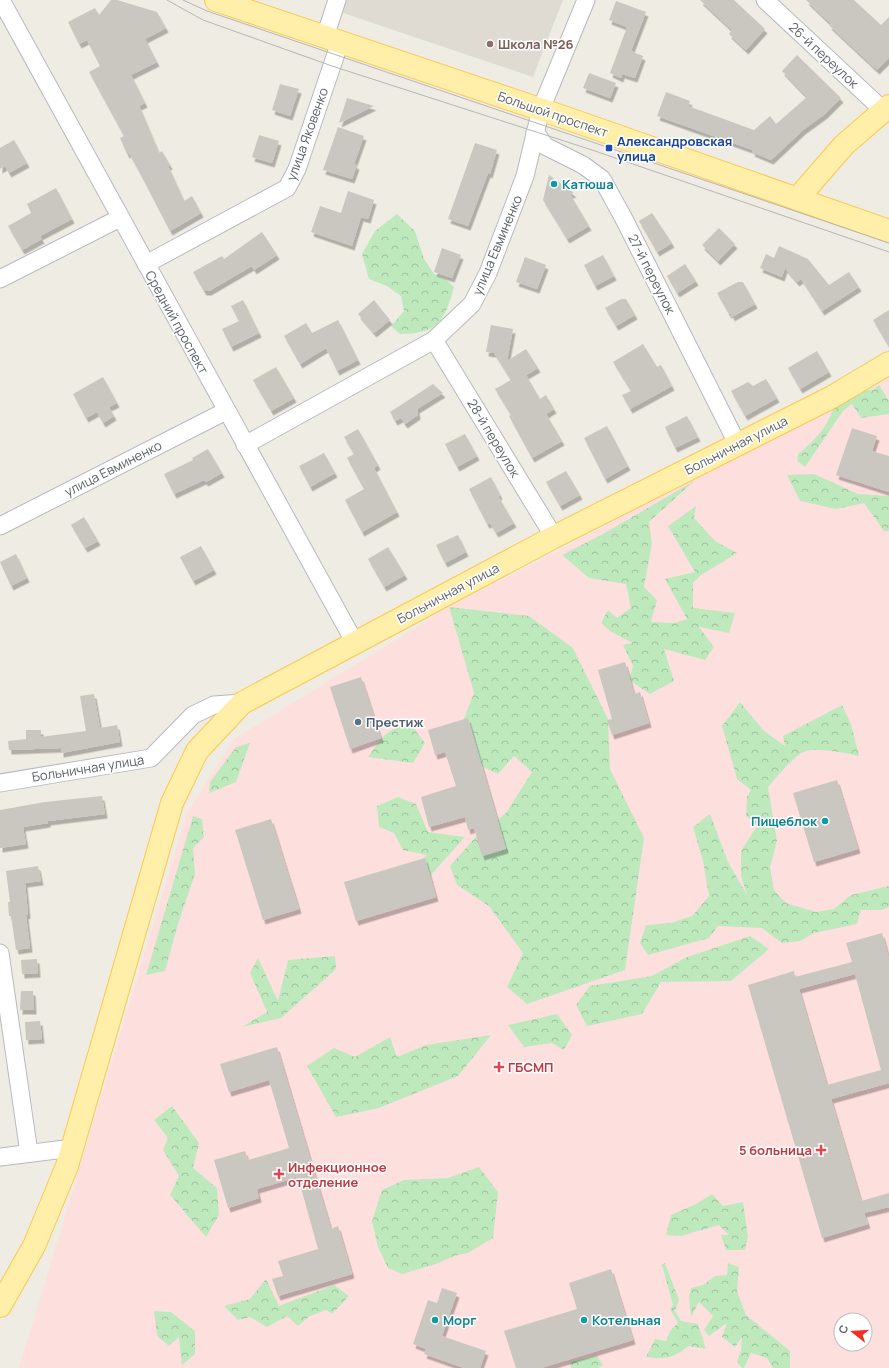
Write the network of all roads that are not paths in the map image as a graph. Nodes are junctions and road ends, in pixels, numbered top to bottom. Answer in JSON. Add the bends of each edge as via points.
{"nodes":[{"id":1,"x":1,"y":0,"type":"edge"},
{"id":2,"x":216,"y":0,"type":"edge"},
{"id":3,"x":337,"y":0,"type":"edge"},
{"id":4,"x":586,"y":0,"type":"edge"},
{"id":5,"x":765,"y":0,"type":"edge"},
{"id":6,"x":332,"y":39,"type":"junction"},
{"id":7,"x":541,"y":109,"type":"junction"},
{"id":8,"x":886,"y":109,"type":"edge"},
{"id":9,"x":535,"y":132,"type":"junction"},
{"id":10,"x":797,"y":199,"type":"junction"},
{"id":11,"x":120,"y":218,"type":"junction"},
{"id":12,"x":889,"y":232,"type":"edge"},
{"id":13,"x":146,"y":264,"type":"junction"},
{"id":14,"x":0,"y":279,"type":"edge"},
{"id":15,"x":434,"y":340,"type":"junction"},
{"id":16,"x":889,"y":363,"type":"edge"},
{"id":17,"x":226,"y":411,"type":"junction"},
{"id":18,"x":245,"y":445,"type":"junction"},
{"id":19,"x":738,"y":445,"type":"junction"},
{"id":20,"x":0,"y":526,"type":"edge"},
{"id":21,"x":554,"y":537,"type":"junction"},
{"id":22,"x":355,"y":643,"type":"junction"},
{"id":23,"x":242,"y":703,"type":"junction"},
{"id":24,"x":0,"y":783,"type":"edge"},
{"id":25,"x":0,"y":953,"type":"edge"},
{"id":26,"x":5,"y":1030,"type":"edge"},
{"id":27,"x":72,"y":1148,"type":"junction"},
{"id":28,"x":29,"y":1153,"type":"junction"},
{"id":29,"x":0,"y":1156,"type":"edge"},
{"id":30,"x":0,"y":1306,"type":"edge"}],
"edges":[{"from":1,"to":11,"type":"street","name":"Средний проспект"},
{"from":2,"to":6,"type":"main road","name":"Большой проспект"},
{"from":3,"to":6,"type":"street","name":"улица Яковенко"},
{"from":4,"to":7,"type":"street","name":"улица Евминенко"},
{"from":5,"to":8,"type":"street","name":"26-й переулок"},
{"from":6,"to":7,"type":"main road","name":"Большой проспект"},
{"from":6,"to":13,"type":"street","name":"улица Яковенко","via":[[297,169],[287,188]]},
{"from":7,"to":9,"type":"street","name":"улица Евминенко"},
{"from":7,"to":10,"type":"main road","name":"Большой проспект"},
{"from":8,"to":10,"type":"main road","via":[[844,145]]},
{"from":9,"to":15,"type":"street","name":"улица Евминенко","via":[[525,176],[488,273],[472,304]]},
{"from":9,"to":19,"type":"street","name":"27-й переулок","via":[[545,146],[583,165],[602,179]]},
{"from":10,"to":12,"type":"main road","name":"Большой проспект"},
{"from":11,"to":13,"type":"street","name":"Средний проспект"},
{"from":11,"to":14,"type":"street"},
{"from":13,"to":17,"type":"street","name":"Средний проспект"},
{"from":15,"to":18,"type":"street","name":"улица Евминенко"},
{"from":15,"to":21,"type":"street","name":"28-й переулок"},
{"from":16,"to":19,"type":"main road","name":"Больничная улица","via":[[832,397]]},
{"from":17,"to":18,"type":"street","name":"Средний проспект"},
{"from":17,"to":20,"type":"street","name":"улица Евминенко"},
{"from":18,"to":22,"type":"street","name":"Средний проспект"},
{"from":19,"to":21,"type":"main road","name":"Больничная улица"},
{"from":21,"to":22,"type":"main road","name":"Больничная улица"},
{"from":22,"to":23,"type":"main road","name":"Больничная улица"},
{"from":23,"to":24,"type":"street","name":"Больничная улица","via":[[214,706],[193,715],[151,758]]},
{"from":23,"to":27,"type":"main road","via":[[197,751],[172,803]]},
{"from":25,"to":26,"type":"street"},
{"from":26,"to":28,"type":"street"},
{"from":27,"to":28,"type":"street"},
{"from":27,"to":30,"type":"main road","via":[[34,1246]]},
{"from":28,"to":29,"type":"street"}]}
